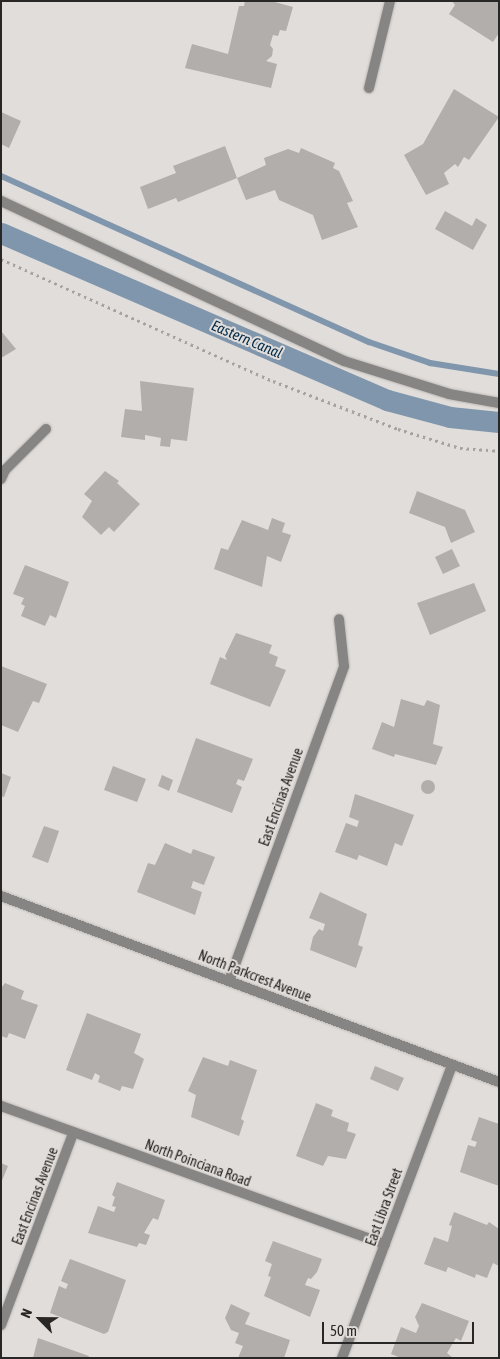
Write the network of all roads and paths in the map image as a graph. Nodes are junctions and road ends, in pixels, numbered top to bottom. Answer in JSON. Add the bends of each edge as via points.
{"nodes":[{"id":1,"x":390,"y":1,"type":"edge"},
{"id":2,"x":369,"y":88,"type":"dead end"},
{"id":3,"x":1,"y":200,"type":"edge"},
{"id":4,"x":1,"y":259,"type":"edge"},
{"id":5,"x":499,"y":403,"type":"edge"},
{"id":6,"x":46,"y":429,"type":"dead end"},
{"id":7,"x":499,"y":451,"type":"edge"},
{"id":8,"x":1,"y":479,"type":"edge"},
{"id":9,"x":339,"y":619,"type":"dead end"},
{"id":10,"x":1,"y":896,"type":"edge"},
{"id":11,"x":229,"y":981,"type":"junction"},
{"id":12,"x":452,"y":1065,"type":"junction"},
{"id":13,"x":499,"y":1082,"type":"edge"},
{"id":14,"x":1,"y":1106,"type":"edge"},
{"id":15,"x":73,"y":1133,"type":"junction"},
{"id":16,"x":385,"y":1244,"type":"junction"},
{"id":17,"x":1,"y":1325,"type":"edge"},
{"id":18,"x":342,"y":1358,"type":"edge"}],
"edges":[{"from":1,"to":2,"type":"street"},
{"from":3,"to":5,"type":"street","via":[[344,361],[449,394]]},
{"from":4,"to":7,"type":"path","via":[[282,384],[460,448]]},
{"from":6,"to":8,"type":"street","via":[[5,470]]},
{"from":9,"to":11,"type":"street","name":"East Encinas Avenue","via":[[344,666]]},
{"from":10,"to":11,"type":"street","name":"North Parkcrest Avenue"},
{"from":11,"to":12,"type":"street","name":"North Parkcrest Avenue"},
{"from":12,"to":13,"type":"street","name":"North Parkcrest Avenue"},
{"from":12,"to":16,"type":"street","name":"East Libra Street"},
{"from":14,"to":15,"type":"street","name":"North Poinciana Road"},
{"from":15,"to":16,"type":"street","name":"North Poinciana Road"},
{"from":15,"to":17,"type":"street","name":"East Encinas Avenue"},
{"from":16,"to":18,"type":"street","name":"East Libra Street"}]}
